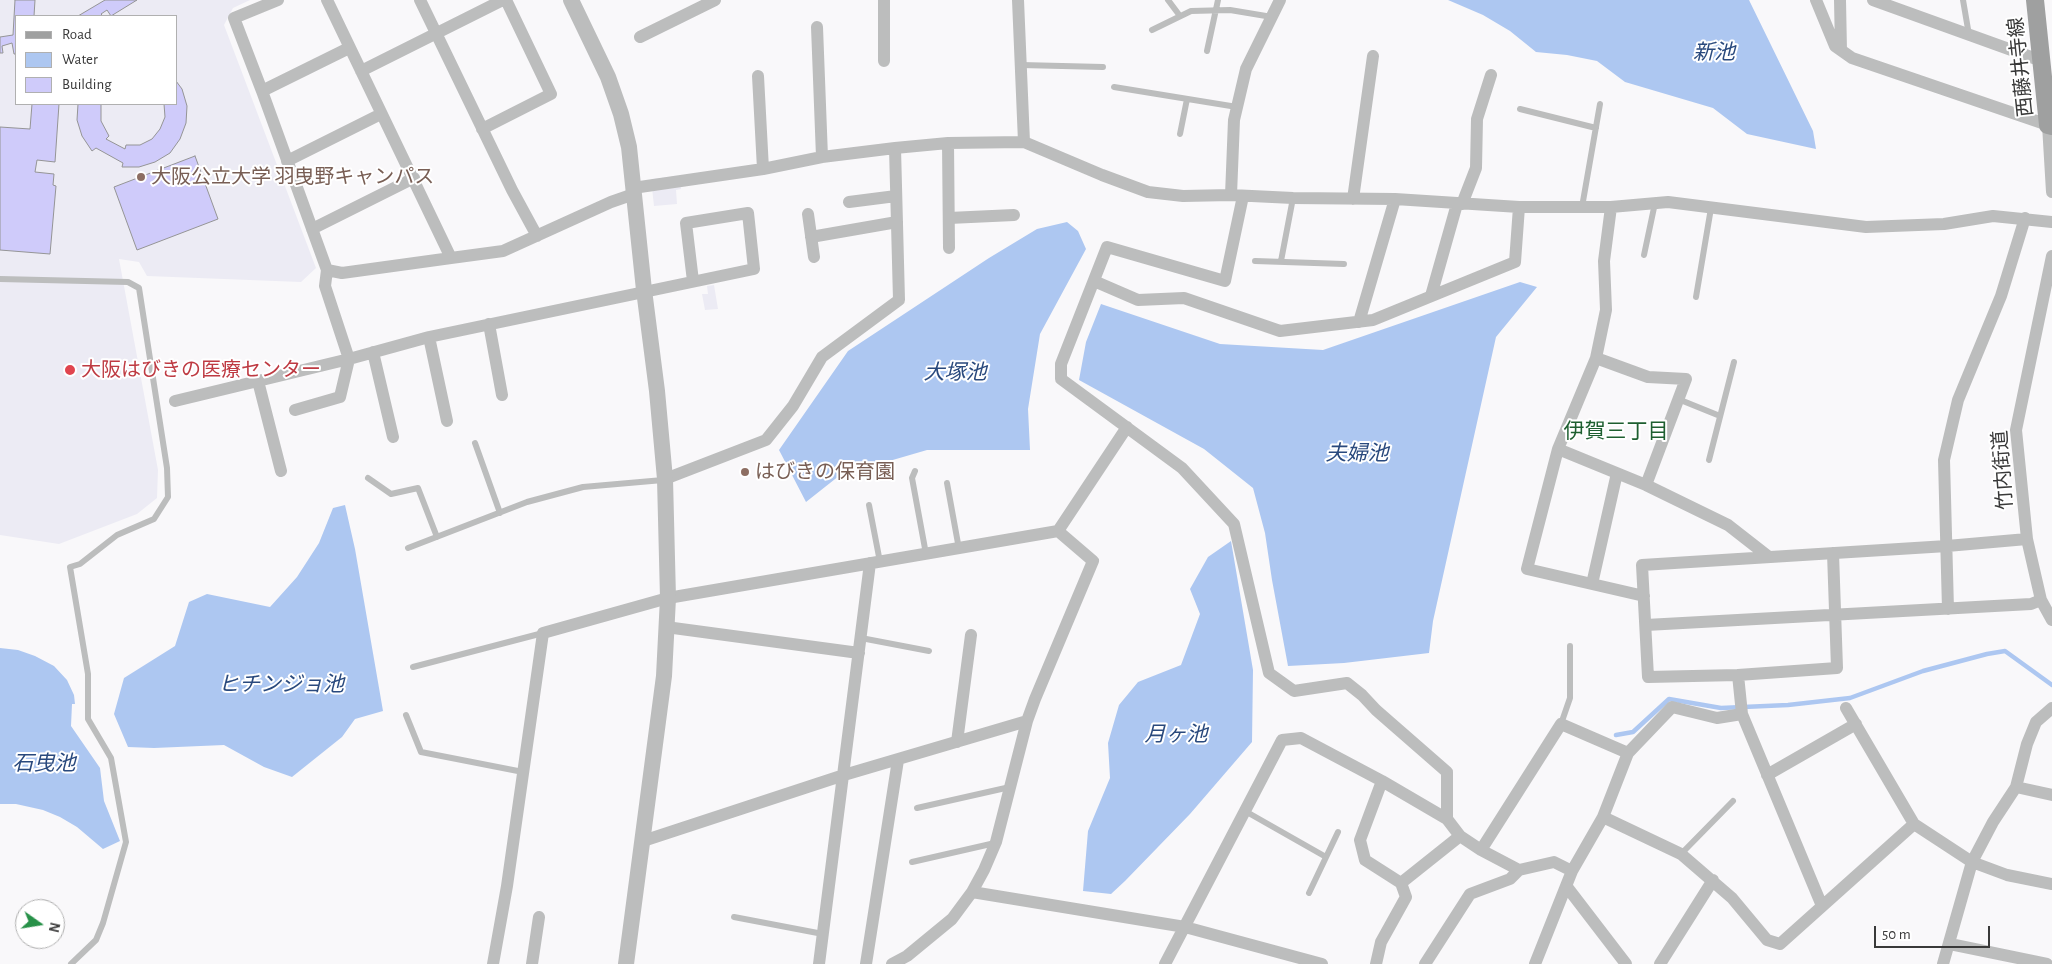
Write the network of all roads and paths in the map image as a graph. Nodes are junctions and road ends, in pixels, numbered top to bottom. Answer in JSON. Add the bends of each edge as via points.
{"nodes":[{"id":1,"x":278,"y":0,"type":"edge"},
{"id":2,"x":327,"y":0,"type":"edge"},
{"id":3,"x":420,"y":0,"type":"edge"},
{"id":4,"x":504,"y":0,"type":"edge"},
{"id":5,"x":571,"y":0,"type":"edge"},
{"id":6,"x":715,"y":0,"type":"edge"},
{"id":7,"x":884,"y":0,"type":"edge"},
{"id":8,"x":1018,"y":0,"type":"edge"},
{"id":9,"x":1168,"y":0,"type":"edge"},
{"id":10,"x":1218,"y":0,"type":"edge"},
{"id":11,"x":1280,"y":0,"type":"edge"},
{"id":12,"x":1816,"y":0,"type":"edge"},
{"id":13,"x":1840,"y":0,"type":"edge"},
{"id":14,"x":1873,"y":0,"type":"edge"},
{"id":15,"x":1964,"y":0,"type":"edge"},
{"id":16,"x":2035,"y":0,"type":"edge"},
{"id":17,"x":1216,"y":9,"type":"junction"},
{"id":18,"x":1180,"y":16,"type":"junction"},
{"id":19,"x":1272,"y":17,"type":"junction"},
{"id":20,"x":816,"y":27,"type":"dead end"},
{"id":21,"x":1152,"y":30,"type":"dead end"},
{"id":22,"x":436,"y":35,"type":"junction"},
{"id":23,"x":1969,"y":35,"type":"junction"},
{"id":24,"x":640,"y":37,"type":"dead end"},
{"id":25,"x":349,"y":48,"type":"junction"},
{"id":26,"x":1841,"y":50,"type":"junction"},
{"id":27,"x":1207,"y":51,"type":"dead end"},
{"id":28,"x":1373,"y":56,"type":"dead end"},
{"id":29,"x":884,"y":61,"type":"dead end"},
{"id":30,"x":2042,"y":61,"type":"junction"},
{"id":31,"x":1021,"y":65,"type":"junction"},
{"id":32,"x":1103,"y":67,"type":"dead end"},
{"id":33,"x":361,"y":71,"type":"junction"},
{"id":34,"x":1491,"y":74,"type":"dead end"},
{"id":35,"x":758,"y":76,"type":"dead end"},
{"id":36,"x":1114,"y":87,"type":"dead end"},
{"id":37,"x":262,"y":92,"type":"junction"},
{"id":38,"x":1187,"y":99,"type":"junction"},
{"id":39,"x":1600,"y":104,"type":"dead end"},
{"id":40,"x":1237,"y":107,"type":"junction"},
{"id":41,"x":1520,"y":109,"type":"dead end"},
{"id":42,"x":381,"y":114,"type":"junction"},
{"id":43,"x":2050,"y":125,"type":"edge"},
{"id":44,"x":1596,"y":128,"type":"junction"},
{"id":45,"x":482,"y":129,"type":"junction"},
{"id":46,"x":1180,"y":134,"type":"dead end"},
{"id":47,"x":1024,"y":142,"type":"junction"},
{"id":48,"x":948,"y":143,"type":"junction"},
{"id":49,"x":895,"y":148,"type":"junction"},
{"id":50,"x":822,"y":157,"type":"junction"},
{"id":51,"x":287,"y":161,"type":"junction"},
{"id":52,"x":763,"y":168,"type":"junction"},
{"id":53,"x":414,"y":178,"type":"junction"},
{"id":54,"x":633,"y":191,"type":"junction"},
{"id":55,"x":2052,"y":192,"type":"edge"},
{"id":56,"x":1237,"y":195,"type":"junction"},
{"id":57,"x":896,"y":196,"type":"junction"},
{"id":58,"x":1293,"y":198,"type":"junction"},
{"id":59,"x":1353,"y":199,"type":"junction"},
{"id":60,"x":1395,"y":199,"type":"junction"},
{"id":61,"x":850,"y":202,"type":"dead end"},
{"id":62,"x":1655,"y":203,"type":"junction"},
{"id":63,"x":1460,"y":204,"type":"junction"},
{"id":64,"x":1519,"y":207,"type":"junction"},
{"id":65,"x":1582,"y":207,"type":"junction"},
{"id":66,"x":1611,"y":207,"type":"junction"},
{"id":67,"x":1711,"y":208,"type":"junction"},
{"id":68,"x":808,"y":214,"type":"dead end"},
{"id":69,"x":1014,"y":215,"type":"dead end"},
{"id":70,"x":949,"y":218,"type":"junction"},
{"id":71,"x":2025,"y":218,"type":"junction"},
{"id":72,"x":897,"y":222,"type":"junction"},
{"id":73,"x":2052,"y":222,"type":"edge"},
{"id":74,"x":312,"y":229,"type":"junction"},
{"id":75,"x":537,"y":236,"type":"junction"},
{"id":76,"x":811,"y":237,"type":"junction"},
{"id":77,"x":949,"y":248,"type":"dead end"},
{"id":78,"x":1644,"y":255,"type":"dead end"},
{"id":79,"x":2052,"y":256,"type":"edge"},
{"id":80,"x":814,"y":257,"type":"dead end"},
{"id":81,"x":451,"y":258,"type":"junction"},
{"id":82,"x":1255,"y":261,"type":"dead end"},
{"id":83,"x":1281,"y":261,"type":"junction"},
{"id":84,"x":1344,"y":264,"type":"dead end"},
{"id":85,"x":327,"y":270,"type":"junction"},
{"id":86,"x":0,"y":279,"type":"edge"},
{"id":87,"x":693,"y":280,"type":"junction"},
{"id":88,"x":1094,"y":281,"type":"junction"},
{"id":89,"x":644,"y":290,"type":"junction"},
{"id":90,"x":1431,"y":296,"type":"junction"},
{"id":91,"x":1696,"y":297,"type":"dead end"},
{"id":92,"x":1359,"y":322,"type":"junction"},
{"id":93,"x":489,"y":324,"type":"junction"},
{"id":94,"x":429,"y":337,"type":"junction"},
{"id":95,"x":373,"y":352,"type":"junction"},
{"id":96,"x":1596,"y":358,"type":"junction"},
{"id":97,"x":349,"y":359,"type":"junction"},
{"id":98,"x":1734,"y":362,"type":"dead end"},
{"id":99,"x":258,"y":381,"type":"junction"},
{"id":100,"x":502,"y":396,"type":"dead end"},
{"id":101,"x":1678,"y":399,"type":"junction"},
{"id":102,"x":175,"y":401,"type":"dead end"},
{"id":103,"x":296,"y":410,"type":"dead end"},
{"id":104,"x":1720,"y":416,"type":"junction"},
{"id":105,"x":447,"y":421,"type":"dead end"},
{"id":106,"x":1127,"y":427,"type":"junction"},
{"id":107,"x":393,"y":437,"type":"dead end"},
{"id":108,"x":475,"y":443,"type":"dead end"},
{"id":109,"x":1558,"y":448,"type":"junction"},
{"id":110,"x":1709,"y":460,"type":"dead end"},
{"id":111,"x":281,"y":471,"type":"dead end"},
{"id":112,"x":915,"y":471,"type":"dead end"},
{"id":113,"x":1617,"y":473,"type":"junction"},
{"id":114,"x":368,"y":478,"type":"dead end"},
{"id":115,"x":664,"y":479,"type":"junction"},
{"id":116,"x":947,"y":483,"type":"dead end"},
{"id":117,"x":1646,"y":485,"type":"junction"},
{"id":118,"x":869,"y":505,"type":"dead end"},
{"id":119,"x":500,"y":513,"type":"junction"},
{"id":120,"x":1058,"y":531,"type":"junction"},
{"id":121,"x":438,"y":536,"type":"junction"},
{"id":122,"x":2027,"y":539,"type":"junction"},
{"id":123,"x":1947,"y":546,"type":"junction"},
{"id":124,"x":408,"y":548,"type":"dead end"},
{"id":125,"x":959,"y":548,"type":"junction"},
{"id":126,"x":1833,"y":553,"type":"junction"},
{"id":127,"x":926,"y":554,"type":"junction"},
{"id":128,"x":1769,"y":557,"type":"junction"},
{"id":129,"x":875,"y":562,"type":"junction"},
{"id":130,"x":1592,"y":584,"type":"junction"},
{"id":131,"x":1644,"y":596,"type":"junction"},
{"id":132,"x":668,"y":598,"type":"junction"},
{"id":133,"x":2041,"y":600,"type":"junction"},
{"id":134,"x":1948,"y":609,"type":"junction"},
{"id":135,"x":1836,"y":616,"type":"junction"},
{"id":136,"x":2052,"y":620,"type":"edge"},
{"id":137,"x":1646,"y":626,"type":"junction"},
{"id":138,"x":666,"y":627,"type":"junction"},
{"id":139,"x":543,"y":633,"type":"junction"},
{"id":140,"x":971,"y":635,"type":"dead end"},
{"id":141,"x":861,"y":638,"type":"junction"},
{"id":142,"x":1570,"y":646,"type":"dead end"},
{"id":143,"x":929,"y":651,"type":"dead end"},
{"id":144,"x":859,"y":653,"type":"junction"},
{"id":145,"x":413,"y":668,"type":"dead end"},
{"id":146,"x":1738,"y":675,"type":"junction"},
{"id":147,"x":1846,"y":708,"type":"dead end"},
{"id":148,"x":2052,"y":708,"type":"edge"},
{"id":149,"x":1742,"y":714,"type":"junction"},
{"id":150,"x":406,"y":715,"type":"dead end"},
{"id":151,"x":1027,"y":721,"type":"junction"},
{"id":152,"x":1562,"y":724,"type":"junction"},
{"id":153,"x":1856,"y":724,"type":"junction"},
{"id":154,"x":957,"y":742,"type":"junction"},
{"id":155,"x":1628,"y":753,"type":"junction"},
{"id":156,"x":898,"y":760,"type":"junction"},
{"id":157,"x":523,"y":772,"type":"junction"},
{"id":158,"x":844,"y":775,"type":"junction"},
{"id":159,"x":1767,"y":775,"type":"junction"},
{"id":160,"x":1382,"y":781,"type":"junction"},
{"id":161,"x":1010,"y":787,"type":"junction"},
{"id":162,"x":2016,"y":787,"type":"junction"},
{"id":163,"x":2052,"y":795,"type":"edge"},
{"id":164,"x":1733,"y":801,"type":"dead end"},
{"id":165,"x":917,"y":808,"type":"dead end"},
{"id":166,"x":1246,"y":810,"type":"junction"},
{"id":167,"x":1603,"y":817,"type":"junction"},
{"id":168,"x":1447,"y":818,"type":"junction"},
{"id":169,"x":1914,"y":824,"type":"junction"},
{"id":170,"x":1338,"y":832,"type":"dead end"},
{"id":171,"x":1460,"y":836,"type":"junction"},
{"id":172,"x":643,"y":841,"type":"junction"},
{"id":173,"x":996,"y":842,"type":"junction"},
{"id":174,"x":1481,"y":850,"type":"junction"},
{"id":175,"x":1680,"y":854,"type":"junction"},
{"id":176,"x":1326,"y":857,"type":"junction"},
{"id":177,"x":912,"y":862,"type":"dead end"},
{"id":178,"x":1972,"y":862,"type":"junction"},
{"id":179,"x":1519,"y":870,"type":"junction"},
{"id":180,"x":1572,"y":871,"type":"junction"},
{"id":181,"x":1713,"y":880,"type":"junction"},
{"id":182,"x":1401,"y":883,"type":"junction"},
{"id":183,"x":2052,"y":884,"type":"edge"},
{"id":184,"x":1567,"y":887,"type":"junction"},
{"id":185,"x":972,"y":892,"type":"junction"},
{"id":186,"x":1309,"y":893,"type":"dead end"},
{"id":187,"x":1822,"y":906,"type":"junction"},
{"id":188,"x":538,"y":917,"type":"dead end"},
{"id":189,"x":734,"y":917,"type":"dead end"},
{"id":190,"x":1186,"y":927,"type":"junction"},
{"id":191,"x":823,"y":934,"type":"junction"},
{"id":192,"x":1950,"y":944,"type":"junction"},
{"id":193,"x":1616,"y":950,"type":"junction"},
{"id":194,"x":71,"y":964,"type":"edge"},
{"id":195,"x":493,"y":964,"type":"edge"},
{"id":196,"x":532,"y":964,"type":"edge"},
{"id":197,"x":626,"y":964,"type":"edge"},
{"id":198,"x":819,"y":964,"type":"edge"},
{"id":199,"x":866,"y":964,"type":"edge"},
{"id":200,"x":892,"y":964,"type":"edge"},
{"id":201,"x":1165,"y":964,"type":"edge"},
{"id":202,"x":1322,"y":964,"type":"edge"},
{"id":203,"x":1376,"y":964,"type":"edge"},
{"id":204,"x":1425,"y":964,"type":"edge"},
{"id":205,"x":1535,"y":964,"type":"edge"},
{"id":206,"x":1610,"y":964,"type":"edge"},
{"id":207,"x":1626,"y":964,"type":"edge"},
{"id":208,"x":1660,"y":964,"type":"edge"},
{"id":209,"x":1943,"y":964,"type":"edge"},
{"id":210,"x":2047,"y":964,"type":"edge"}],
"edges":[{"from":1,"to":37,"type":"street","via":[[234,18]]},
{"from":2,"to":25,"type":"street"},
{"from":3,"to":22,"type":"street"},
{"from":4,"to":22,"type":"street"},
{"from":4,"to":45,"type":"street","via":[[551,94]]},
{"from":5,"to":54,"type":"street","via":[[608,78],[621,114],[629,147]]},
{"from":6,"to":24,"type":"street"},
{"from":7,"to":29,"type":"street"},
{"from":8,"to":31,"type":"street"},
{"from":9,"to":18,"type":"lane"},
{"from":10,"to":17,"type":"lane"},
{"from":11,"to":19,"type":"street"},
{"from":12,"to":26,"type":"street","via":[[1835,46]]},
{"from":13,"to":26,"type":"street"},
{"from":14,"to":23,"type":"street"},
{"from":15,"to":23,"type":"lane"},
{"from":16,"to":30,"type":"main road","name":"西藤井寺線"},
{"from":17,"to":18,"type":"lane","via":[[1191,11]]},
{"from":17,"to":19,"type":"lane"},
{"from":17,"to":27,"type":"lane"},
{"from":18,"to":21,"type":"lane"},
{"from":19,"to":40,"type":"street","via":[[1246,69]]},
{"from":20,"to":50,"type":"street"},
{"from":22,"to":33,"type":"street"},
{"from":22,"to":45,"type":"street"},
{"from":23,"to":30,"type":"street"},
{"from":25,"to":33,"type":"street"},
{"from":25,"to":37,"type":"street"},
{"from":26,"to":43,"type":"street","via":[[1852,58]]},
{"from":28,"to":59,"type":"street"},
{"from":30,"to":43,"type":"main road","name":"西藤井寺線"},
{"from":31,"to":32,"type":"lane"},
{"from":31,"to":47,"type":"street"},
{"from":33,"to":42,"type":"street"},
{"from":34,"to":63,"type":"street","via":[[1478,119],[1476,168]]},
{"from":35,"to":52,"type":"street"},
{"from":36,"to":38,"type":"lane"},
{"from":37,"to":51,"type":"street"},
{"from":38,"to":40,"type":"lane"},
{"from":38,"to":46,"type":"lane"},
{"from":39,"to":44,"type":"lane"},
{"from":40,"to":56,"type":"street","via":[[1234,120]]},
{"from":41,"to":44,"type":"lane"},
{"from":42,"to":51,"type":"street"},
{"from":42,"to":53,"type":"street"},
{"from":43,"to":55,"type":"street"},
{"from":44,"to":65,"type":"lane"},
{"from":45,"to":75,"type":"street"},
{"from":47,"to":48,"type":"street"},
{"from":47,"to":56,"type":"street","via":[[1148,192],[1183,196]]},
{"from":48,"to":49,"type":"street"},
{"from":48,"to":70,"type":"street"},
{"from":49,"to":50,"type":"street"},
{"from":49,"to":57,"type":"street"},
{"from":50,"to":52,"type":"street"},
{"from":51,"to":74,"type":"street"},
{"from":52,"to":54,"type":"street"},
{"from":53,"to":74,"type":"street"},
{"from":53,"to":81,"type":"street"},
{"from":54,"to":75,"type":"street"},
{"from":54,"to":89,"type":"street"},
{"from":56,"to":58,"type":"street"},
{"from":56,"to":88,"type":"street","via":[[1225,281],[1107,247]]},
{"from":57,"to":61,"type":"street"},
{"from":57,"to":72,"type":"street"},
{"from":58,"to":59,"type":"street"},
{"from":58,"to":83,"type":"lane"},
{"from":59,"to":60,"type":"street"},
{"from":60,"to":63,"type":"street"},
{"from":60,"to":92,"type":"street"},
{"from":62,"to":66,"type":"street"},
{"from":62,"to":67,"type":"street"},
{"from":62,"to":78,"type":"lane"},
{"from":63,"to":64,"type":"street"},
{"from":63,"to":90,"type":"street"},
{"from":64,"to":65,"type":"street"},
{"from":64,"to":90,"type":"street","via":[[1514,262]]},
{"from":65,"to":66,"type":"street"},
{"from":66,"to":96,"type":"street","via":[[1604,261],[1606,310]]},
{"from":67,"to":71,"type":"street","via":[[1866,227],[1944,224],[1993,216]]},
{"from":67,"to":91,"type":"lane"},
{"from":68,"to":76,"type":"street"},
{"from":69,"to":70,"type":"street"},
{"from":70,"to":77,"type":"street"},
{"from":71,"to":73,"type":"street"},
{"from":71,"to":123,"type":"street","via":[[2001,296],[1958,400],[1944,460]]},
{"from":72,"to":76,"type":"street"},
{"from":72,"to":115,"type":"street","via":[[899,300],[822,357],[793,406],[766,440]]},
{"from":74,"to":85,"type":"street"},
{"from":75,"to":81,"type":"street","via":[[503,251]]},
{"from":76,"to":80,"type":"street"},
{"from":79,"to":122,"type":"street","name":"竹内街道","via":[[2016,430]]},
{"from":81,"to":85,"type":"street","via":[[342,273]]},
{"from":82,"to":83,"type":"lane"},
{"from":83,"to":84,"type":"lane"},
{"from":85,"to":97,"type":"street","via":[[325,286]]},
{"from":86,"to":194,"type":"lane","via":[[128,282],[139,288],[168,468],[168,497],[154,519],[118,535],[80,564],[70,567],[88,674],[88,719],[111,758],[126,842],[96,940]]},
{"from":87,"to":87,"type":"street","via":[[754,269],[748,213],[686,223]]},
{"from":87,"to":89,"type":"street"},
{"from":88,"to":92,"type":"street","via":[[1138,300],[1184,298],[1280,331]]},
{"from":88,"to":106,"type":"street","via":[[1061,364],[1061,379]]},
{"from":89,"to":93,"type":"street"},
{"from":89,"to":115,"type":"street"},
{"from":90,"to":92,"type":"street","via":[[1373,320]]},
{"from":93,"to":94,"type":"street"},
{"from":93,"to":100,"type":"street"},
{"from":94,"to":95,"type":"street"},
{"from":94,"to":105,"type":"street"},
{"from":95,"to":97,"type":"street"},
{"from":95,"to":107,"type":"street"},
{"from":96,"to":101,"type":"street","via":[[1648,377],[1686,379]]},
{"from":96,"to":109,"type":"street"},
{"from":97,"to":99,"type":"street"},
{"from":97,"to":103,"type":"street","via":[[340,397]]},
{"from":98,"to":104,"type":"lane"},
{"from":99,"to":102,"type":"street"},
{"from":99,"to":111,"type":"street"},
{"from":101,"to":104,"type":"lane"},
{"from":101,"to":117,"type":"street"},
{"from":104,"to":110,"type":"lane"},
{"from":106,"to":120,"type":"street"},
{"from":106,"to":168,"type":"street","via":[[1182,468],[1234,524],[1269,673],[1294,691],[1347,683],[1362,695],[1448,772]]},
{"from":108,"to":119,"type":"lane"},
{"from":109,"to":113,"type":"street"},
{"from":109,"to":130,"type":"street","via":[[1528,569]]},
{"from":112,"to":127,"type":"lane","via":[[912,478]]},
{"from":113,"to":117,"type":"street"},
{"from":113,"to":130,"type":"street"},
{"from":114,"to":121,"type":"lane","via":[[390,494],[418,488]]},
{"from":115,"to":119,"type":"lane","via":[[584,487],[527,502]]},
{"from":115,"to":132,"type":"street"},
{"from":116,"to":125,"type":"lane"},
{"from":117,"to":128,"type":"street","via":[[1728,525]]},
{"from":118,"to":129,"type":"lane"},
{"from":119,"to":121,"type":"lane"},
{"from":120,"to":125,"type":"street"},
{"from":120,"to":151,"type":"street","via":[[1093,560]]},
{"from":121,"to":124,"type":"lane"},
{"from":122,"to":123,"type":"street"},
{"from":122,"to":133,"type":"street","name":"竹内街道"},
{"from":123,"to":126,"type":"street"},
{"from":123,"to":134,"type":"street"},
{"from":125,"to":127,"type":"street"},
{"from":126,"to":128,"type":"street"},
{"from":126,"to":135,"type":"street"},
{"from":127,"to":129,"type":"street"},
{"from":128,"to":131,"type":"street","via":[[1642,565]]},
{"from":129,"to":132,"type":"street"},
{"from":129,"to":141,"type":"street"},
{"from":130,"to":131,"type":"street"},
{"from":131,"to":137,"type":"street"},
{"from":132,"to":138,"type":"street"},
{"from":132,"to":139,"type":"street"},
{"from":133,"to":134,"type":"street","via":[[2031,604]]},
{"from":133,"to":136,"type":"street","name":"竹内街道"},
{"from":134,"to":135,"type":"street"},
{"from":135,"to":137,"type":"street"},
{"from":135,"to":146,"type":"street","via":[[1837,668]]},
{"from":137,"to":146,"type":"street","via":[[1648,677]]},
{"from":138,"to":144,"type":"street"},
{"from":138,"to":172,"type":"street","via":[[664,676]]},
{"from":139,"to":145,"type":"lane"},
{"from":139,"to":157,"type":"street"},
{"from":140,"to":154,"type":"street"},
{"from":141,"to":143,"type":"lane"},
{"from":141,"to":144,"type":"street"},
{"from":142,"to":152,"type":"lane","via":[[1570,698]]},
{"from":144,"to":158,"type":"street"},
{"from":146,"to":149,"type":"street"},
{"from":147,"to":153,"type":"street"},
{"from":148,"to":162,"type":"street","via":[[2036,722]]},
{"from":149,"to":155,"type":"street","via":[[1717,718],[1672,707]]},
{"from":149,"to":159,"type":"street"},
{"from":150,"to":157,"type":"lane","via":[[421,752]]},
{"from":151,"to":154,"type":"street"},
{"from":151,"to":161,"type":"street"},
{"from":152,"to":155,"type":"street"},
{"from":152,"to":174,"type":"street"},
{"from":153,"to":159,"type":"street"},
{"from":153,"to":169,"type":"street"},
{"from":154,"to":156,"type":"street"},
{"from":155,"to":167,"type":"street"},
{"from":156,"to":158,"type":"street"},
{"from":156,"to":199,"type":"street"},
{"from":157,"to":195,"type":"street"},
{"from":158,"to":172,"type":"street"},
{"from":158,"to":191,"type":"street"},
{"from":159,"to":187,"type":"street"},
{"from":160,"to":166,"type":"street","via":[[1301,738],[1282,740]]},
{"from":160,"to":168,"type":"street"},
{"from":160,"to":182,"type":"street","via":[[1360,840],[1364,860]]},
{"from":161,"to":165,"type":"lane"},
{"from":161,"to":173,"type":"street"},
{"from":162,"to":163,"type":"street"},
{"from":162,"to":178,"type":"street"},
{"from":164,"to":175,"type":"lane"},
{"from":166,"to":176,"type":"lane"},
{"from":166,"to":190,"type":"street"},
{"from":167,"to":175,"type":"street"},
{"from":167,"to":180,"type":"street"},
{"from":168,"to":171,"type":"street"},
{"from":169,"to":178,"type":"street"},
{"from":169,"to":187,"type":"street"},
{"from":170,"to":176,"type":"lane"},
{"from":171,"to":174,"type":"street"},
{"from":171,"to":182,"type":"street"},
{"from":172,"to":197,"type":"street"},
{"from":173,"to":177,"type":"lane"},
{"from":173,"to":185,"type":"street"},
{"from":174,"to":179,"type":"street"},
{"from":175,"to":181,"type":"street"},
{"from":176,"to":186,"type":"lane"},
{"from":178,"to":183,"type":"street","via":[[2007,875]]},
{"from":178,"to":192,"type":"street"},
{"from":179,"to":180,"type":"street","via":[[1554,862]]},
{"from":179,"to":204,"type":"street","via":[[1510,879],[1470,894]]},
{"from":180,"to":184,"type":"street"},
{"from":181,"to":187,"type":"street","via":[[1767,940],[1780,944]]},
{"from":181,"to":208,"type":"street"},
{"from":182,"to":203,"type":"street","via":[[1406,897],[1381,942]]},
{"from":184,"to":193,"type":"street"},
{"from":184,"to":205,"type":"street"},
{"from":185,"to":190,"type":"street"},
{"from":185,"to":200,"type":"street","via":[[952,919],[907,956]]},
{"from":188,"to":196,"type":"street"},
{"from":189,"to":191,"type":"lane"},
{"from":190,"to":201,"type":"street"},
{"from":190,"to":202,"type":"street"},
{"from":191,"to":198,"type":"street"},
{"from":192,"to":209,"type":"street"},
{"from":192,"to":210,"type":"street"},
{"from":193,"to":206,"type":"street"},
{"from":193,"to":207,"type":"street"}]}
